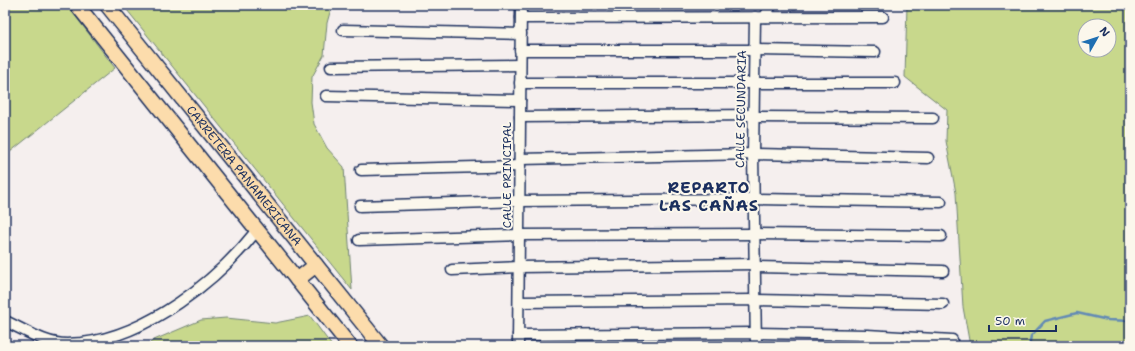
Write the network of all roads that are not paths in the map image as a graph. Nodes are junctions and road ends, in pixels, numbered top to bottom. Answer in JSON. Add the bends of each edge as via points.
{"nodes":[{"id":1,"x":77,"y":5,"type":"edge"},
{"id":2,"x":107,"y":5,"type":"edge"},
{"id":3,"x":521,"y":5,"type":"edge"},
{"id":4,"x":771,"y":5,"type":"edge"},
{"id":5,"x":760,"y":17,"type":"junction"},
{"id":6,"x":883,"y":17,"type":"dead end"},
{"id":7,"x":521,"y":18,"type":"junction"},
{"id":8,"x":344,"y":30,"type":"dead end"},
{"id":9,"x":520,"y":34,"type":"junction"},
{"id":10,"x":520,"y":50,"type":"junction"},
{"id":11,"x":755,"y":50,"type":"junction"},
{"id":12,"x":875,"y":52,"type":"dead end"},
{"id":13,"x":520,"y":65,"type":"junction"},
{"id":14,"x":331,"y":67,"type":"dead end"},
{"id":15,"x":754,"y":82,"type":"junction"},
{"id":16,"x":520,"y":83,"type":"junction"},
{"id":17,"x":895,"y":83,"type":"dead end"},
{"id":18,"x":326,"y":96,"type":"dead end"},
{"id":19,"x":520,"y":100,"type":"junction"},
{"id":20,"x":754,"y":116,"type":"junction"},
{"id":21,"x":520,"y":117,"type":"junction"},
{"id":22,"x":933,"y":118,"type":"dead end"},
{"id":23,"x":753,"y":154,"type":"junction"},
{"id":24,"x":928,"y":158,"type":"dead end"},
{"id":25,"x":520,"y":162,"type":"junction"},
{"id":26,"x":361,"y":170,"type":"dead end"},
{"id":27,"x":754,"y":199,"type":"junction"},
{"id":28,"x":519,"y":201,"type":"junction"},
{"id":29,"x":941,"y":202,"type":"dead end"},
{"id":30,"x":360,"y":206,"type":"dead end"},
{"id":31,"x":257,"y":230,"type":"junction"},
{"id":32,"x":755,"y":234,"type":"junction"},
{"id":33,"x":519,"y":235,"type":"junction"},
{"id":34,"x":941,"y":236,"type":"dead end"},
{"id":35,"x":359,"y":240,"type":"dead end"},
{"id":36,"x":316,"y":265,"type":"junction"},
{"id":37,"x":755,"y":265,"type":"junction"},
{"id":38,"x":519,"y":267,"type":"junction"},
{"id":39,"x":452,"y":270,"type":"dead end"},
{"id":40,"x":943,"y":271,"type":"dead end"},
{"id":41,"x":297,"y":280,"type":"junction"},
{"id":42,"x":755,"y":300,"type":"junction"},
{"id":43,"x":519,"y":302,"type":"junction"},
{"id":44,"x":943,"y":304,"type":"dead end"},
{"id":45,"x":5,"y":321,"type":"edge"},
{"id":46,"x":756,"y":333,"type":"junction"},
{"id":47,"x":518,"y":335,"type":"junction"},
{"id":48,"x":952,"y":340,"type":"dead end"},
{"id":49,"x":350,"y":346,"type":"edge"},
{"id":50,"x":381,"y":346,"type":"edge"},
{"id":51,"x":518,"y":346,"type":"edge"},
{"id":52,"x":756,"y":346,"type":"edge"}],
"edges":[{"from":1,"to":31,"type":"highway","name":"CARRETERA PANAMERICANA"},
{"from":2,"to":36,"type":"highway","name":"CARRETERA PANAMERICANA"},
{"from":3,"to":7,"type":"street","name":"CALLE PRINCIPAL"},
{"from":4,"to":5,"type":"street"},
{"from":5,"to":6,"type":"street"},
{"from":5,"to":7,"type":"street"},
{"from":5,"to":11,"type":"street","name":"CALLE SECUNDARIA"},
{"from":7,"to":9,"type":"street","name":"CALLE PRINCIPAL"},
{"from":8,"to":9,"type":"street"},
{"from":9,"to":10,"type":"street","name":"CALLE PRINCIPAL"},
{"from":10,"to":11,"type":"street"},
{"from":10,"to":13,"type":"street","name":"CALLE PRINCIPAL"},
{"from":11,"to":12,"type":"street"},
{"from":11,"to":15,"type":"street","name":"CALLE SECUNDARIA"},
{"from":13,"to":14,"type":"street"},
{"from":13,"to":16,"type":"street","name":"CALLE PRINCIPAL"},
{"from":15,"to":16,"type":"street"},
{"from":15,"to":17,"type":"street"},
{"from":15,"to":20,"type":"street","name":"CALLE SECUNDARIA"},
{"from":16,"to":19,"type":"street","name":"CALLE PRINCIPAL"},
{"from":18,"to":19,"type":"street"},
{"from":19,"to":21,"type":"street","name":"CALLE PRINCIPAL"},
{"from":20,"to":21,"type":"street"},
{"from":20,"to":22,"type":"street"},
{"from":20,"to":23,"type":"street","name":"CALLE SECUNDARIA"},
{"from":21,"to":25,"type":"street","name":"CALLE PRINCIPAL"},
{"from":23,"to":24,"type":"street"},
{"from":23,"to":25,"type":"street"},
{"from":23,"to":27,"type":"street","name":"CALLE SECUNDARIA"},
{"from":25,"to":26,"type":"street"},
{"from":25,"to":28,"type":"street","name":"CALLE PRINCIPAL"},
{"from":27,"to":28,"type":"street"},
{"from":27,"to":29,"type":"street"},
{"from":27,"to":32,"type":"street","name":"CALLE SECUNDARIA"},
{"from":28,"to":30,"type":"street"},
{"from":28,"to":33,"type":"street","name":"CALLE PRINCIPAL"},
{"from":31,"to":41,"type":"highway","name":"CARRETERA PANAMERICANA"},
{"from":31,"to":45,"type":"street","via":[[228,263],[186,298],[123,333],[97,341],[67,344],[44,340]]},
{"from":32,"to":33,"type":"street"},
{"from":32,"to":34,"type":"street"},
{"from":32,"to":37,"type":"street","name":"CALLE SECUNDARIA"},
{"from":33,"to":35,"type":"street"},
{"from":33,"to":38,"type":"street","name":"CALLE PRINCIPAL"},
{"from":36,"to":41,"type":"highway"},
{"from":36,"to":50,"type":"highway","name":"CARRETERA PANAMERICANA"},
{"from":37,"to":38,"type":"street"},
{"from":37,"to":40,"type":"street"},
{"from":37,"to":42,"type":"street","name":"CALLE SECUNDARIA"},
{"from":38,"to":39,"type":"street"},
{"from":38,"to":43,"type":"street","name":"CALLE PRINCIPAL"},
{"from":41,"to":49,"type":"highway","name":"CARRETERA PANAMERICANA"},
{"from":42,"to":43,"type":"street"},
{"from":42,"to":44,"type":"street"},
{"from":42,"to":46,"type":"street","name":"CALLE SECUNDARIA"},
{"from":43,"to":47,"type":"street","name":"CALLE PRINCIPAL"},
{"from":46,"to":47,"type":"street"},
{"from":46,"to":48,"type":"street"},
{"from":46,"to":52,"type":"street","name":"CALLE SECUNDARIA"},
{"from":47,"to":51,"type":"street","name":"CALLE PRINCIPAL"}]}
